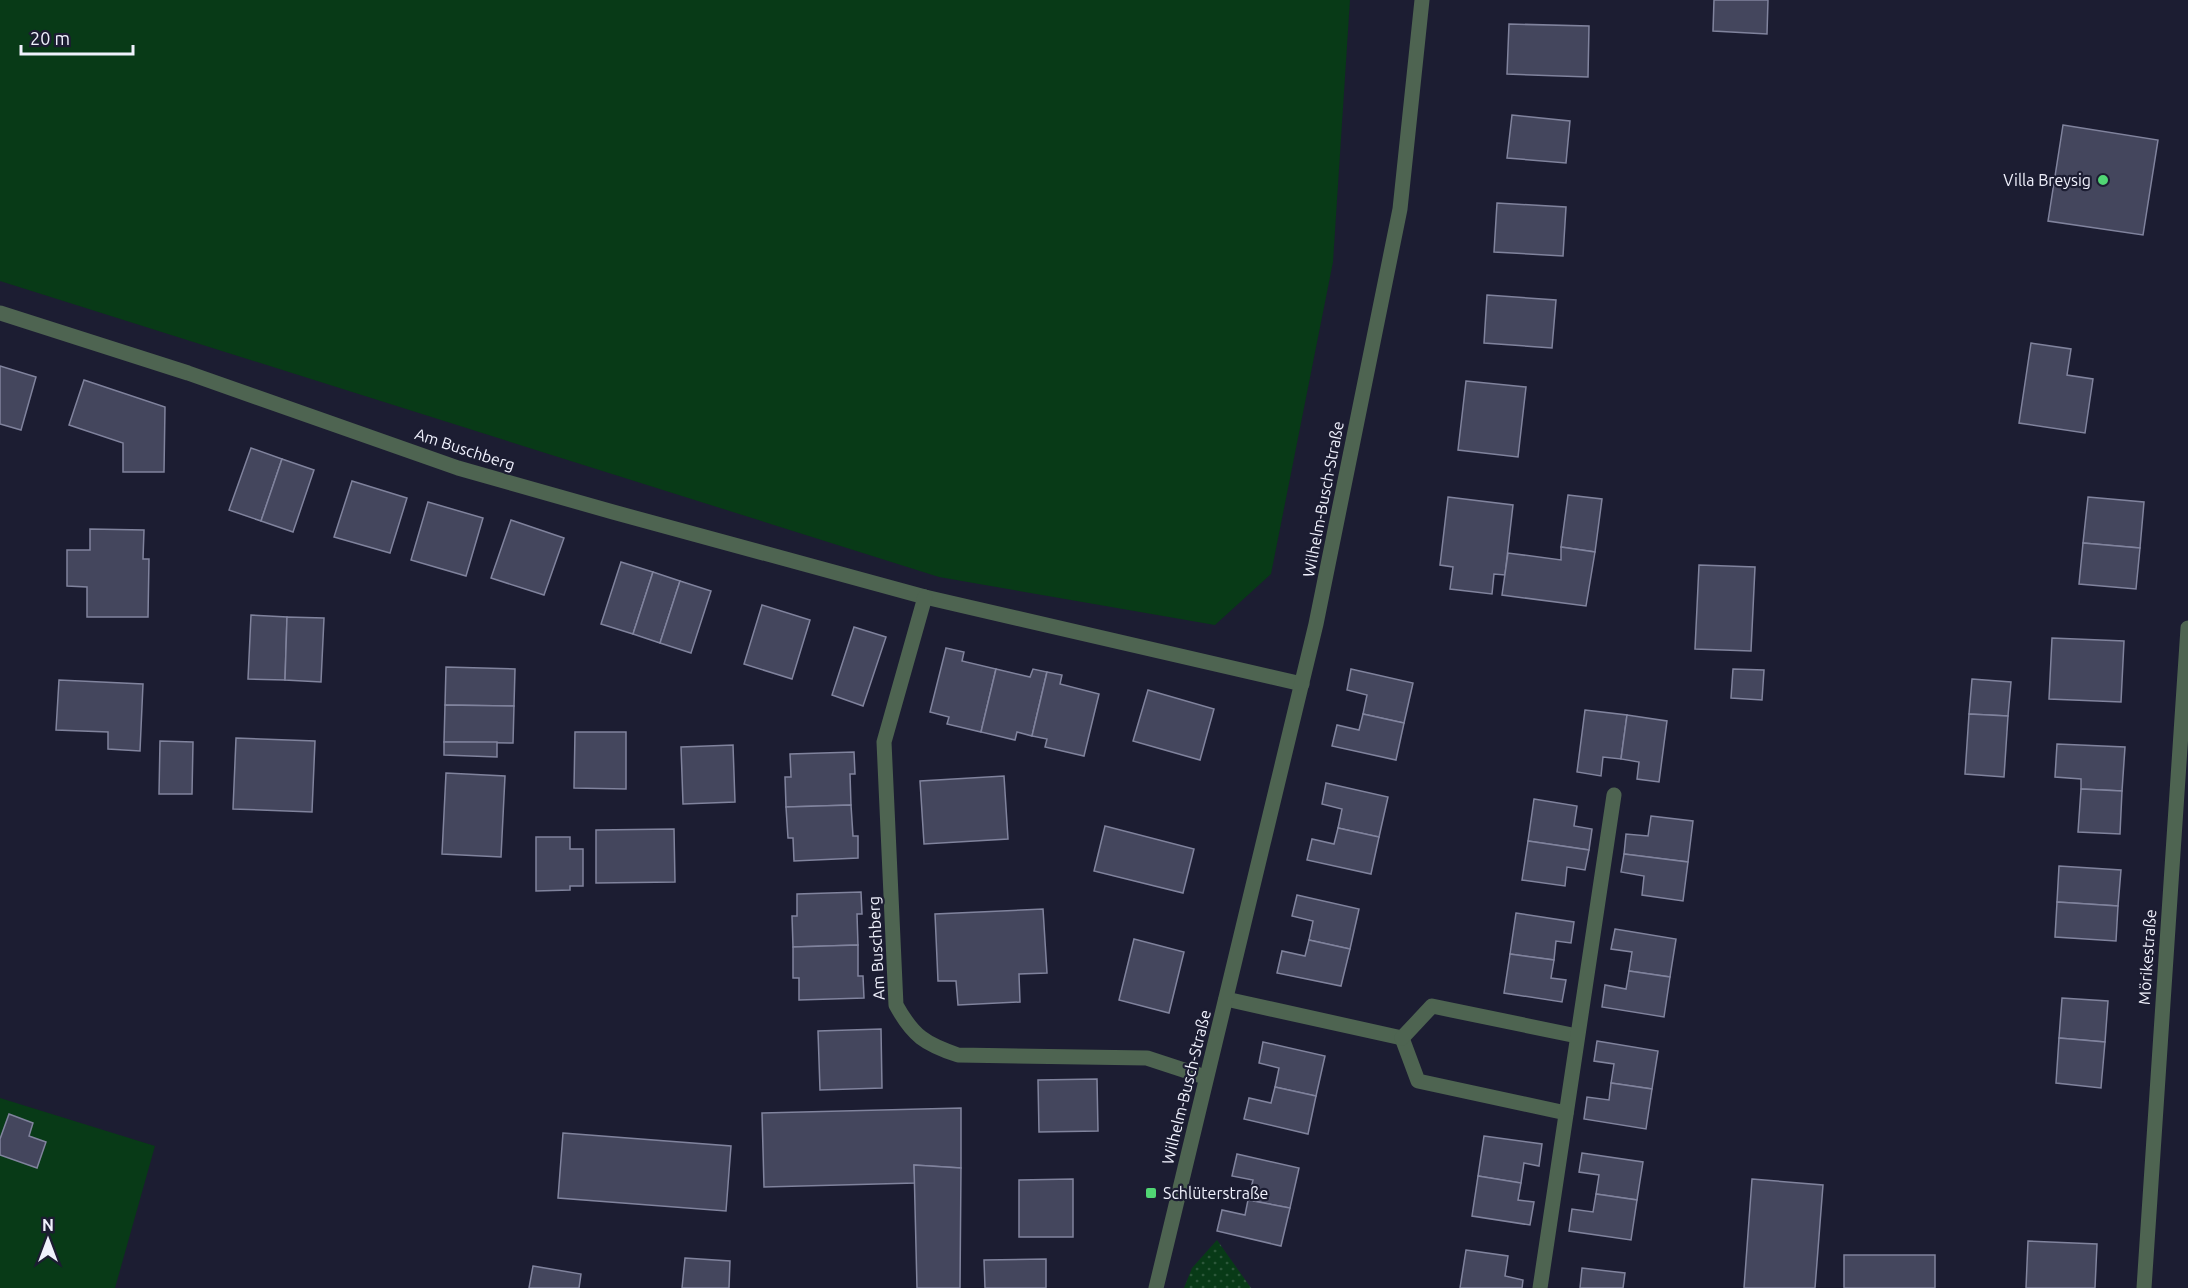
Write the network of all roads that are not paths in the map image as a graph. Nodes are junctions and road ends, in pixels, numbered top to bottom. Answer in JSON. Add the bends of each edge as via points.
{"nodes":[{"id":1,"x":1422,"y":0,"type":"edge"},
{"id":2,"x":0,"y":313,"type":"edge"},
{"id":3,"x":926,"y":597,"type":"junction"},
{"id":4,"x":2188,"y":628,"type":"edge"},
{"id":5,"x":1302,"y":684,"type":"junction"},
{"id":6,"x":1614,"y":795,"type":"dead end"},
{"id":7,"x":1226,"y":999,"type":"junction"},
{"id":8,"x":1577,"y":1036,"type":"junction"},
{"id":9,"x":1402,"y":1038,"type":"junction"},
{"id":10,"x":1205,"y":1077,"type":"junction"},
{"id":11,"x":1566,"y":1113,"type":"junction"},
{"id":12,"x":1156,"y":1288,"type":"edge"},
{"id":13,"x":1540,"y":1288,"type":"edge"},
{"id":14,"x":2144,"y":1288,"type":"edge"}],
"edges":[{"from":1,"to":5,"type":"street","name":"Wilhelm-Busch-Straße","via":[[1400,209]]},
{"from":2,"to":3,"type":"street","name":"Am Buschberg","via":[[189,373],[458,468]]},
{"from":3,"to":5,"type":"street","name":"Am Buschberg"},
{"from":3,"to":10,"type":"street","name":"Am Buschberg","via":[[884,742],[896,1005],[909,1029],[932,1046],[958,1055],[1147,1058]]},
{"from":4,"to":14,"type":"street","name":"Mörikestraße"},
{"from":5,"to":7,"type":"street","name":"Wilhelm-Busch-Straße"},
{"from":6,"to":8,"type":"street"},
{"from":7,"to":9,"type":"street","name":"Wilhelm-Busch-Straße"},
{"from":7,"to":10,"type":"street","name":"Wilhelm-Busch-Straße"},
{"from":8,"to":9,"type":"street","via":[[1432,1006]]},
{"from":8,"to":11,"type":"street"},
{"from":9,"to":11,"type":"street","via":[[1418,1081]]},
{"from":10,"to":12,"type":"street","name":"Wilhelm-Busch-Straße"},
{"from":11,"to":13,"type":"street"}]}
